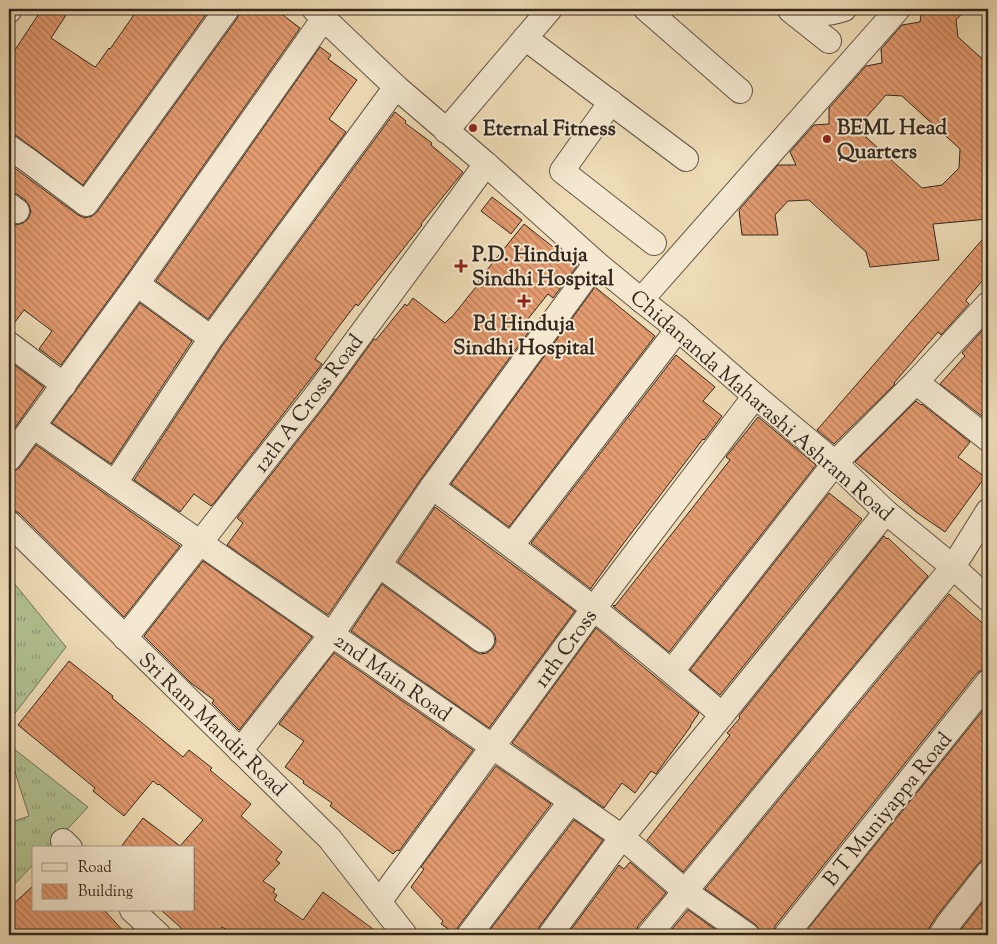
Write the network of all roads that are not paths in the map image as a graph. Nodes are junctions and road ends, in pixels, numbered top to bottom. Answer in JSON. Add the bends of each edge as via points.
{"nodes":[{"id":1,"x":227,"y":9,"type":"edge"},
{"id":2,"x":550,"y":9,"type":"edge"},
{"id":3,"x":646,"y":9,"type":"edge"},
{"id":4,"x":790,"y":9,"type":"edge"},
{"id":5,"x":844,"y":9,"type":"edge"},
{"id":6,"x":898,"y":9,"type":"edge"},
{"id":7,"x":319,"y":14,"type":"edge"},
{"id":8,"x":525,"y":38,"type":"junction"},
{"id":9,"x":828,"y":41,"type":"dead end"},
{"id":10,"x":396,"y":87,"type":"junction"},
{"id":11,"x":740,"y":91,"type":"dead end"},
{"id":12,"x":611,"y":102,"type":"junction"},
{"id":13,"x":446,"y":131,"type":"junction"},
{"id":14,"x":9,"y":147,"type":"edge"},
{"id":15,"x":686,"y":159,"type":"dead end"},
{"id":16,"x":486,"y":164,"type":"junction"},
{"id":17,"x":654,"y":243,"type":"dead end"},
{"id":18,"x":596,"y":263,"type":"junction"},
{"id":19,"x":137,"y":284,"type":"junction"},
{"id":20,"x":641,"y":300,"type":"junction"},
{"id":21,"x":988,"y":304,"type":"edge"},
{"id":22,"x":678,"y":329,"type":"junction"},
{"id":23,"x":211,"y":338,"type":"junction"},
{"id":24,"x":9,"y":344,"type":"edge"},
{"id":25,"x":916,"y":382,"type":"junction"},
{"id":26,"x":64,"y":385,"type":"junction"},
{"id":27,"x":755,"y":396,"type":"junction"},
{"id":28,"x":33,"y":426,"type":"junction"},
{"id":29,"x":988,"y":439,"type":"edge"},
{"id":30,"x":9,"y":460,"type":"edge"},
{"id":31,"x":835,"y":463,"type":"junction"},
{"id":32,"x":115,"y":483,"type":"junction"},
{"id":33,"x":432,"y":486,"type":"junction"},
{"id":34,"x":988,"y":511,"type":"edge"},
{"id":35,"x":886,"y":512,"type":"junction"},
{"id":36,"x":9,"y":523,"type":"edge"},
{"id":37,"x":200,"y":542,"type":"junction"},
{"id":38,"x":512,"y":545,"type":"junction"},
{"id":39,"x":379,"y":565,"type":"junction"},
{"id":40,"x":953,"y":567,"type":"junction"},
{"id":41,"x":988,"y":599,"type":"edge"},
{"id":42,"x":594,"y":608,"type":"junction"},
{"id":43,"x":332,"y":634,"type":"junction"},
{"id":44,"x":125,"y":638,"type":"junction"},
{"id":45,"x":482,"y":640,"type":"dead end"},
{"id":46,"x":672,"y":671,"type":"junction"},
{"id":47,"x":988,"y":682,"type":"edge"},
{"id":48,"x":722,"y":715,"type":"junction"},
{"id":49,"x":493,"y":747,"type":"junction"},
{"id":50,"x":240,"y":751,"type":"junction"},
{"id":51,"x":571,"y":801,"type":"junction"},
{"id":52,"x":622,"y":836,"type":"junction"},
{"id":53,"x":988,"y":873,"type":"edge"},
{"id":54,"x":686,"y":892,"type":"junction"},
{"id":55,"x":379,"y":902,"type":"junction"},
{"id":56,"x":134,"y":912,"type":"edge"},
{"id":57,"x":950,"y":932,"type":"edge"},
{"id":58,"x":159,"y":935,"type":"edge"},
{"id":59,"x":405,"y":935,"type":"edge"},
{"id":60,"x":469,"y":935,"type":"edge"},
{"id":61,"x":550,"y":935,"type":"edge"},
{"id":62,"x":649,"y":935,"type":"edge"},
{"id":63,"x":747,"y":935,"type":"edge"},
{"id":64,"x":786,"y":935,"type":"edge"}],
"edges":[{"from":1,"to":14,"type":"street","via":[[86,204]]},
{"from":2,"to":8,"type":"street"},
{"from":3,"to":11,"type":"street"},
{"from":4,"to":5,"type":"street","via":[[809,13],[833,13]]},
{"from":4,"to":9,"type":"street"},
{"from":6,"to":20,"type":"street"},
{"from":7,"to":10,"type":"street","name":"Chidananda Maharashi Ashram Road"},
{"from":7,"to":19,"type":"street"},
{"from":8,"to":12,"type":"street"},
{"from":8,"to":13,"type":"street"},
{"from":10,"to":13,"type":"street","name":"Chidananda Maharashi Ashram Road"},
{"from":10,"to":23,"type":"street"},
{"from":12,"to":15,"type":"street"},
{"from":12,"to":17,"type":"street","via":[[562,171]]},
{"from":13,"to":16,"type":"street","name":"Chidananda Maharashi Ashram Road"},
{"from":16,"to":18,"type":"street","name":"Chidananda Maharashi Ashram Road"},
{"from":16,"to":37,"type":"street","name":"12th A Cross Road","via":[[317,394]]},
{"from":18,"to":20,"type":"street","name":"Chidananda Maharashi Ashram Road"},
{"from":18,"to":33,"type":"street"},
{"from":19,"to":23,"type":"street"},
{"from":19,"to":26,"type":"street"},
{"from":20,"to":22,"type":"street","name":"Chidananda Maharashi Ashram Road"},
{"from":21,"to":25,"type":"street"},
{"from":22,"to":27,"type":"street","name":"Chidananda Maharashi Ashram Road"},
{"from":22,"to":38,"type":"street"},
{"from":23,"to":32,"type":"street"},
{"from":24,"to":26,"type":"street"},
{"from":25,"to":29,"type":"street"},
{"from":25,"to":31,"type":"street"},
{"from":26,"to":28,"type":"street"},
{"from":27,"to":31,"type":"street","name":"Chidananda Maharashi Ashram Road"},
{"from":27,"to":42,"type":"street","name":"11th Cross"},
{"from":28,"to":30,"type":"street"},
{"from":28,"to":32,"type":"street","name":"2nd Main Road"},
{"from":31,"to":35,"type":"street","name":"Chidananda Maharashi Ashram Road"},
{"from":31,"to":46,"type":"street"},
{"from":32,"to":37,"type":"street","name":"2nd Main Road"},
{"from":33,"to":38,"type":"street"},
{"from":33,"to":39,"type":"street"},
{"from":34,"to":40,"type":"street"},
{"from":35,"to":40,"type":"street","name":"Chidananda Maharashi Ashram Road"},
{"from":35,"to":48,"type":"street"},
{"from":36,"to":44,"type":"street","name":"Sri Ram Mandir Road"},
{"from":37,"to":43,"type":"street","name":"2nd Main Road"},
{"from":37,"to":44,"type":"street","name":"12th A Cross Road"},
{"from":38,"to":42,"type":"street"},
{"from":39,"to":43,"type":"street"},
{"from":39,"to":45,"type":"street"},
{"from":40,"to":41,"type":"street","name":"Chidananda Maharashi Ashram Road"},
{"from":40,"to":54,"type":"street"},
{"from":42,"to":46,"type":"street"},
{"from":42,"to":49,"type":"street","name":"11th Cross"},
{"from":43,"to":49,"type":"street","name":"2nd Main Road"},
{"from":43,"to":50,"type":"street"},
{"from":44,"to":50,"type":"street","name":"Sri Ram Mandir Road"},
{"from":46,"to":48,"type":"street"},
{"from":47,"to":64,"type":"street","name":"B T Muniyappa Road"},
{"from":48,"to":52,"type":"street"},
{"from":49,"to":51,"type":"street","name":"2nd Main Road"},
{"from":49,"to":55,"type":"street","name":"11th Cross"},
{"from":50,"to":55,"type":"street","name":"Sri Ram Mandir Road","via":[[330,839]]},
{"from":51,"to":52,"type":"street","name":"2nd Main Road"},
{"from":51,"to":60,"type":"street"},
{"from":52,"to":54,"type":"street","name":"2nd Main Road"},
{"from":52,"to":61,"type":"street"},
{"from":53,"to":57,"type":"street"},
{"from":54,"to":62,"type":"street"},
{"from":54,"to":63,"type":"street","name":"2nd Main Road"},
{"from":55,"to":59,"type":"street","name":"Sri Ram Mandir Road"},
{"from":56,"to":58,"type":"street"}]}
